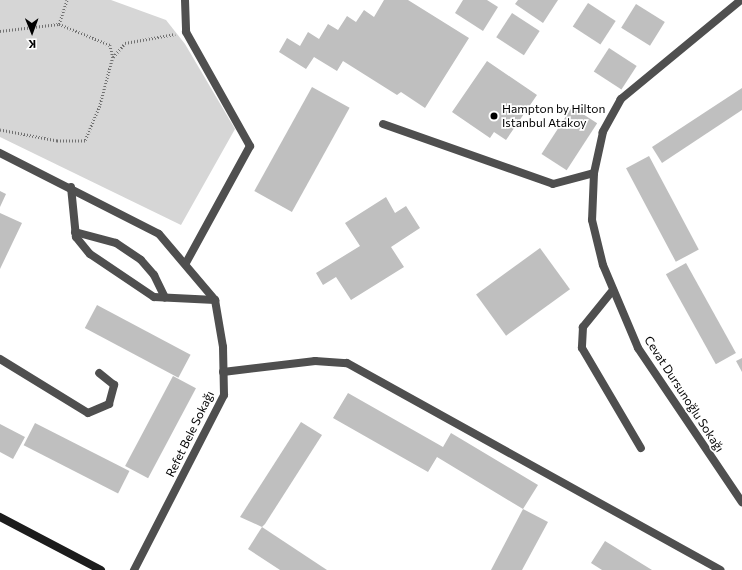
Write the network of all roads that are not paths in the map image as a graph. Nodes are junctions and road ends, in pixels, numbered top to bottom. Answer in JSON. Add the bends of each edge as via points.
{"nodes":[{"id":1,"x":185,"y":0,"type":"edge"},
{"id":2,"x":742,"y":0,"type":"edge"},
{"id":3,"x":383,"y":124,"type":"dead end"},
{"id":4,"x":0,"y":152,"type":"edge"},
{"id":5,"x":594,"y":173,"type":"junction"},
{"id":6,"x":71,"y":187,"type":"junction"},
{"id":7,"x":75,"y":232,"type":"junction"},
{"id":8,"x":186,"y":263,"type":"junction"},
{"id":9,"x":613,"y":290,"type":"junction"},
{"id":10,"x":165,"y":298,"type":"junction"},
{"id":11,"x":215,"y":300,"type":"junction"},
{"id":12,"x":0,"y":359,"type":"edge"},
{"id":13,"x":223,"y":372,"type":"junction"},
{"id":14,"x":99,"y":373,"type":"dead end"},
{"id":15,"x":641,"y":448,"type":"dead end"},
{"id":16,"x":742,"y":502,"type":"edge"},
{"id":17,"x":0,"y":517,"type":"edge"},
{"id":18,"x":100,"y":570,"type":"edge"},
{"id":19,"x":134,"y":570,"type":"edge"},
{"id":20,"x":720,"y":570,"type":"edge"}],
"edges":[{"from":1,"to":8,"type":"street","via":[[186,32],[250,146]]},
{"from":2,"to":5,"type":"street","name":"Cevat Dursunoğlu Sokağı","via":[[622,99],[603,132]]},
{"from":3,"to":5,"type":"street","via":[[553,184]]},
{"from":4,"to":6,"type":"street","name":"Refet Bele Sokağı"},
{"from":5,"to":9,"type":"street","name":"Cevat Dursunoğlu Sokağı","via":[[592,220],[603,265]]},
{"from":6,"to":7,"type":"street"},
{"from":6,"to":8,"type":"street","name":"Refet Bele Sokağı","via":[[159,234]]},
{"from":7,"to":10,"type":"street","via":[[79,244],[90,254],[136,286],[154,296]]},
{"from":7,"to":10,"type":"street","via":[[116,243],[141,260],[154,275]]},
{"from":8,"to":11,"type":"street","name":"Refet Bele Sokağı"},
{"from":9,"to":15,"type":"street","via":[[583,327],[582,348]]},
{"from":9,"to":16,"type":"street","name":"Cevat Dursunoğlu Sokağı","via":[[638,348]]},
{"from":10,"to":11,"type":"street"},
{"from":11,"to":13,"type":"street","name":"Refet Bele Sokağı","via":[[223,347]]},
{"from":12,"to":14,"type":"street","via":[[88,414],[109,404],[114,385]]},
{"from":13,"to":19,"type":"street","name":"Refet Bele Sokağı","via":[[224,395]]},
{"from":13,"to":20,"type":"street","via":[[315,361],[347,363]]},
{"from":17,"to":18,"type":"main road"}]}
